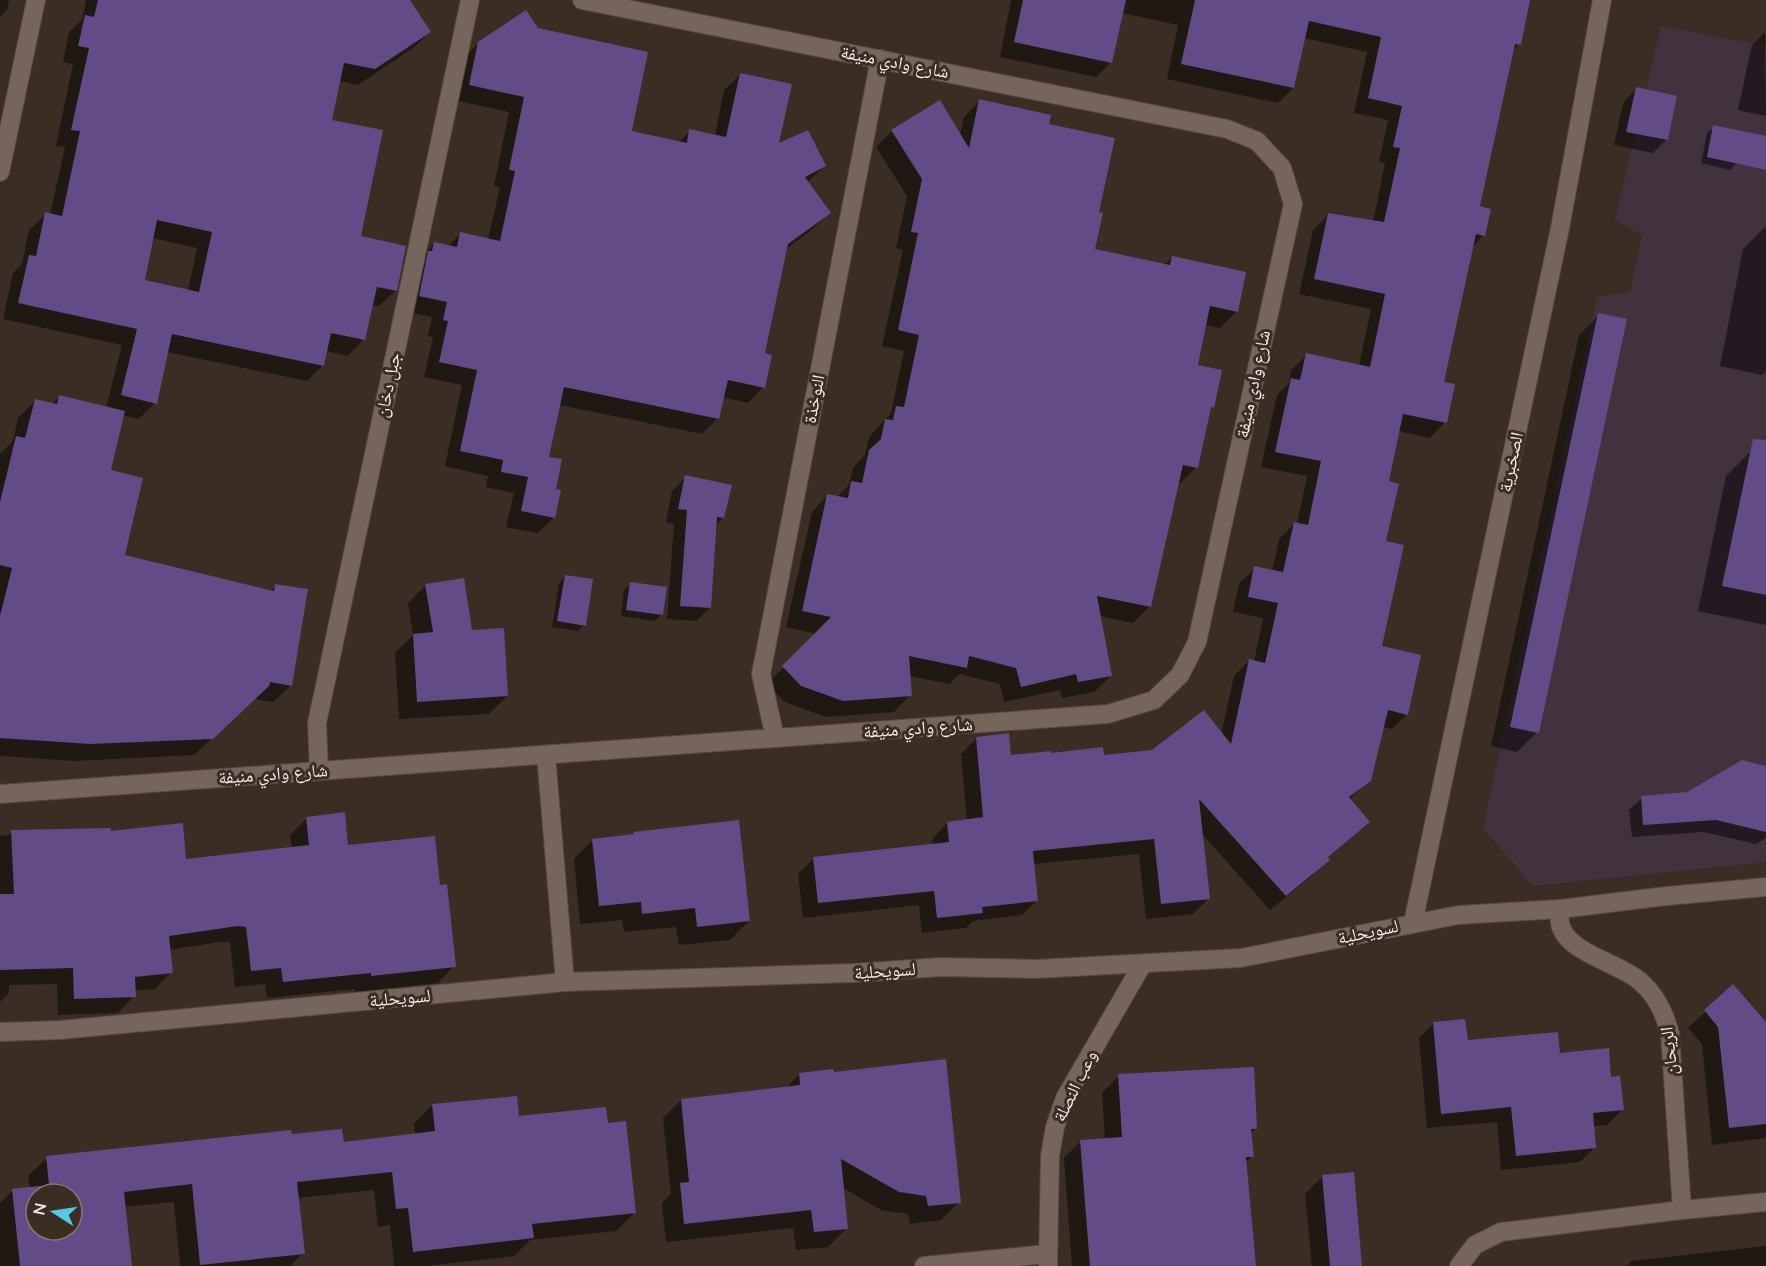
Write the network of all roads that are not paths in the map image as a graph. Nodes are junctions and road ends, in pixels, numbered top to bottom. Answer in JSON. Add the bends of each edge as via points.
{"nodes":[{"id":1,"x":36,"y":0,"type":"edge"},
{"id":2,"x":470,"y":0,"type":"edge"},
{"id":3,"x":582,"y":0,"type":"edge"},
{"id":4,"x":1602,"y":0,"type":"edge"},
{"id":5,"x":880,"y":59,"type":"junction"},
{"id":6,"x":0,"y":172,"type":"edge"},
{"id":7,"x":775,"y":738,"type":"junction"},
{"id":8,"x":546,"y":755,"type":"junction"},
{"id":9,"x":319,"y":771,"type":"junction"},
{"id":10,"x":0,"y":794,"type":"edge"},
{"id":11,"x":1766,"y":887,"type":"edge"},
{"id":12,"x":1560,"y":909,"type":"junction"},
{"id":13,"x":1413,"y":923,"type":"junction"},
{"id":14,"x":1142,"y":965,"type":"junction"},
{"id":15,"x":565,"y":982,"type":"junction"},
{"id":16,"x":0,"y":1032,"type":"edge"},
{"id":17,"x":1766,"y":1202,"type":"edge"},
{"id":18,"x":1682,"y":1210,"type":"junction"},
{"id":19,"x":1048,"y":1260,"type":"edge"},
{"id":20,"x":924,"y":1266,"type":"edge"},
{"id":21,"x":1459,"y":1266,"type":"edge"}],
"edges":[{"from":1,"to":6,"type":"street"},
{"from":2,"to":9,"type":"street","name":"جبل دخان","via":[[316,723]]},
{"from":3,"to":5,"type":"street","name":"شارع وادي منيفة"},
{"from":4,"to":13,"type":"street","name":"الصخبرية","via":[[1560,228]]},
{"from":5,"to":7,"type":"street","name":"النوخذة","via":[[761,674]]},
{"from":5,"to":7,"type":"street","name":"شارع وادي منيفة","via":[[1227,129],[1257,141],[1282,168],[1293,204],[1197,642],[1180,675],[1154,700],[1108,714]]},
{"from":7,"to":8,"type":"street","name":"شارع وادي منيفة"},
{"from":8,"to":9,"type":"street","name":"شارع وادي منيفة"},
{"from":8,"to":15,"type":"street"},
{"from":9,"to":10,"type":"street","name":"شارع وادي منيفة"},
{"from":11,"to":12,"type":"street","name":"لسويحلية"},
{"from":12,"to":13,"type":"street","name":"لسويحلية","via":[[1458,915]]},
{"from":12,"to":18,"type":"street","name":"الريحان","via":[[1560,924],[1566,937],[1578,948],[1640,980],[1666,1019]]},
{"from":13,"to":14,"type":"street","name":"لسويحلية","via":[[1241,958]]},
{"from":14,"to":15,"type":"street","name":"لسويحلية","via":[[941,967]]},
{"from":14,"to":19,"type":"street","name":"وعب النصلة","via":[[1065,1098],[1055,1127],[1050,1156]]},
{"from":15,"to":16,"type":"street","name":"لسويحلية","via":[[60,1030]]},
{"from":17,"to":18,"type":"street"},
{"from":18,"to":21,"type":"street","via":[[1501,1232],[1475,1245]]},
{"from":19,"to":20,"type":"street","name":"وعب النصلة"}]}
